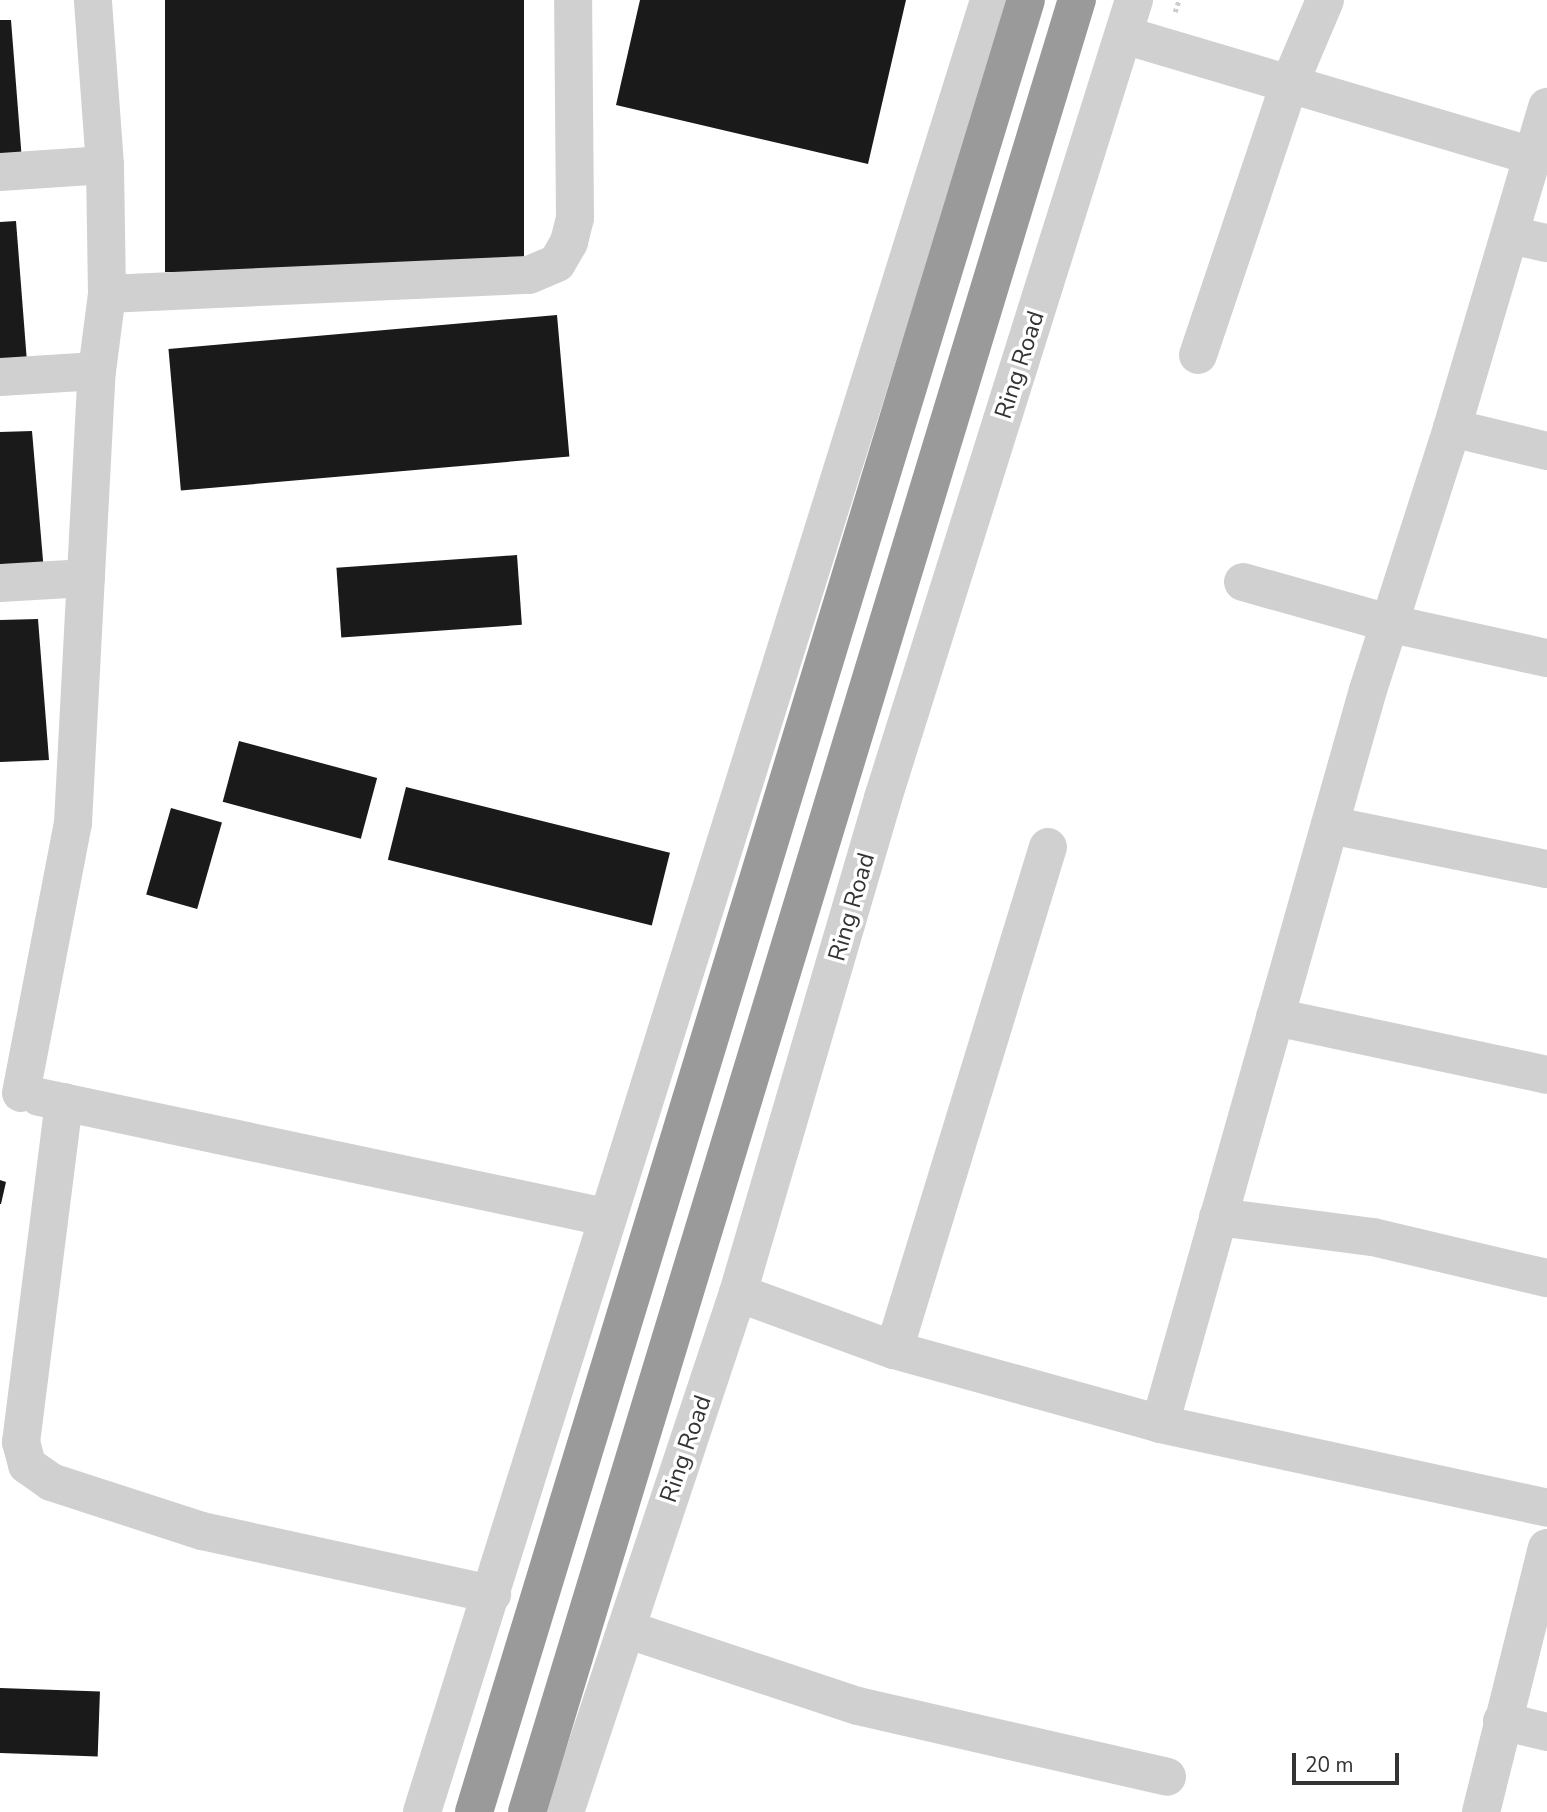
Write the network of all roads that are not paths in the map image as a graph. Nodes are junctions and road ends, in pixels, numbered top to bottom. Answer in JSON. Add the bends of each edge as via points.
{"nodes":[{"id":1,"x":93,"y":0,"type":"edge"},
{"id":2,"x":573,"y":0,"type":"edge"},
{"id":3,"x":989,"y":0,"type":"edge"},
{"id":4,"x":1026,"y":0,"type":"edge"},
{"id":5,"x":1077,"y":0,"type":"edge"},
{"id":6,"x":1325,"y":0,"type":"edge"},
{"id":7,"x":1129,"y":18,"type":"edge"},
{"id":8,"x":1289,"y":85,"type":"junction"},
{"id":9,"x":1547,"y":107,"type":"edge"},
{"id":10,"x":1532,"y":156,"type":"junction"},
{"id":11,"x":105,"y":165,"type":"junction"},
{"id":12,"x":0,"y":172,"type":"edge"},
{"id":13,"x":1529,"y":239,"type":"edge"},
{"id":14,"x":107,"y":293,"type":"junction"},
{"id":15,"x":1198,"y":355,"type":"dead end"},
{"id":16,"x":97,"y":371,"type":"junction"},
{"id":17,"x":0,"y":377,"type":"edge"},
{"id":18,"x":1452,"y":428,"type":"junction"},
{"id":19,"x":1547,"y":451,"type":"edge"},
{"id":20,"x":86,"y":578,"type":"junction"},
{"id":21,"x":1243,"y":582,"type":"dead end"},
{"id":22,"x":0,"y":583,"type":"edge"},
{"id":23,"x":1392,"y":624,"type":"junction"},
{"id":24,"x":1547,"y":658,"type":"edge"},
{"id":25,"x":1330,"y":825,"type":"junction"},
{"id":26,"x":1048,"y":847,"type":"dead end"},
{"id":27,"x":1547,"y":869,"type":"edge"},
{"id":28,"x":1275,"y":1017,"type":"junction"},
{"id":29,"x":1547,"y":1075,"type":"edge"},
{"id":30,"x":10,"y":1091,"type":"edge"},
{"id":31,"x":64,"y":1102,"type":"junction"},
{"id":32,"x":605,"y":1217,"type":"junction"},
{"id":33,"x":1218,"y":1217,"type":"junction"},
{"id":34,"x":1547,"y":1278,"type":"edge"},
{"id":35,"x":738,"y":1293,"type":"junction"},
{"id":36,"x":894,"y":1350,"type":"junction"},
{"id":37,"x":1160,"y":1424,"type":"junction"},
{"id":38,"x":1547,"y":1508,"type":"edge"},
{"id":39,"x":1547,"y":1548,"type":"edge"},
{"id":40,"x":492,"y":1594,"type":"junction"},
{"id":41,"x":626,"y":1629,"type":"junction"},
{"id":42,"x":1502,"y":1721,"type":"junction"},
{"id":43,"x":1547,"y":1732,"type":"edge"},
{"id":44,"x":1167,"y":1777,"type":"dead end"},
{"id":45,"x":422,"y":1812,"type":"edge"},
{"id":46,"x":474,"y":1812,"type":"edge"},
{"id":47,"x":527,"y":1812,"type":"edge"},
{"id":48,"x":565,"y":1812,"type":"edge"},
{"id":49,"x":1481,"y":1812,"type":"edge"}],
"edges":[{"from":1,"to":11,"type":"street"},
{"from":2,"to":14,"type":"street","via":[[575,218],[557,264],[528,275]]},
{"from":3,"to":32,"type":"street"},
{"from":4,"to":46,"type":"highway"},
{"from":5,"to":47,"type":"highway","name":"Ring Road"},
{"from":6,"to":8,"type":"street"},
{"from":7,"to":8,"type":"street"},
{"from":7,"to":35,"type":"street","name":"Ring Road","via":[[883,799]]},
{"from":8,"to":10,"type":"street"},
{"from":8,"to":15,"type":"street"},
{"from":9,"to":10,"type":"street"},
{"from":10,"to":13,"type":"street"},
{"from":11,"to":12,"type":"street"},
{"from":11,"to":14,"type":"street"},
{"from":13,"to":18,"type":"street"},
{"from":14,"to":16,"type":"street"},
{"from":16,"to":17,"type":"street"},
{"from":16,"to":20,"type":"street"},
{"from":18,"to":19,"type":"street"},
{"from":18,"to":23,"type":"street"},
{"from":20,"to":22,"type":"street"},
{"from":20,"to":30,"type":"street","via":[[73,823]]},
{"from":21,"to":23,"type":"street"},
{"from":23,"to":24,"type":"street"},
{"from":23,"to":25,"type":"street"},
{"from":25,"to":27,"type":"street"},
{"from":25,"to":28,"type":"street"},
{"from":26,"to":36,"type":"street"},
{"from":28,"to":29,"type":"street"},
{"from":28,"to":33,"type":"street"},
{"from":30,"to":31,"type":"street"},
{"from":31,"to":32,"type":"street"},
{"from":31,"to":40,"type":"street","via":[[21,1442],[27,1465],[51,1482],[202,1531]]},
{"from":32,"to":40,"type":"street"},
{"from":33,"to":34,"type":"street","via":[[1373,1237]]},
{"from":33,"to":37,"type":"street"},
{"from":35,"to":36,"type":"street"},
{"from":35,"to":41,"type":"street","name":"Ring Road"},
{"from":36,"to":37,"type":"street"},
{"from":37,"to":38,"type":"street"},
{"from":39,"to":42,"type":"street"},
{"from":40,"to":45,"type":"street"},
{"from":41,"to":44,"type":"street","via":[[858,1706]]},
{"from":41,"to":48,"type":"street","name":"Ring Road"},
{"from":42,"to":43,"type":"street"},
{"from":42,"to":49,"type":"street"}]}
